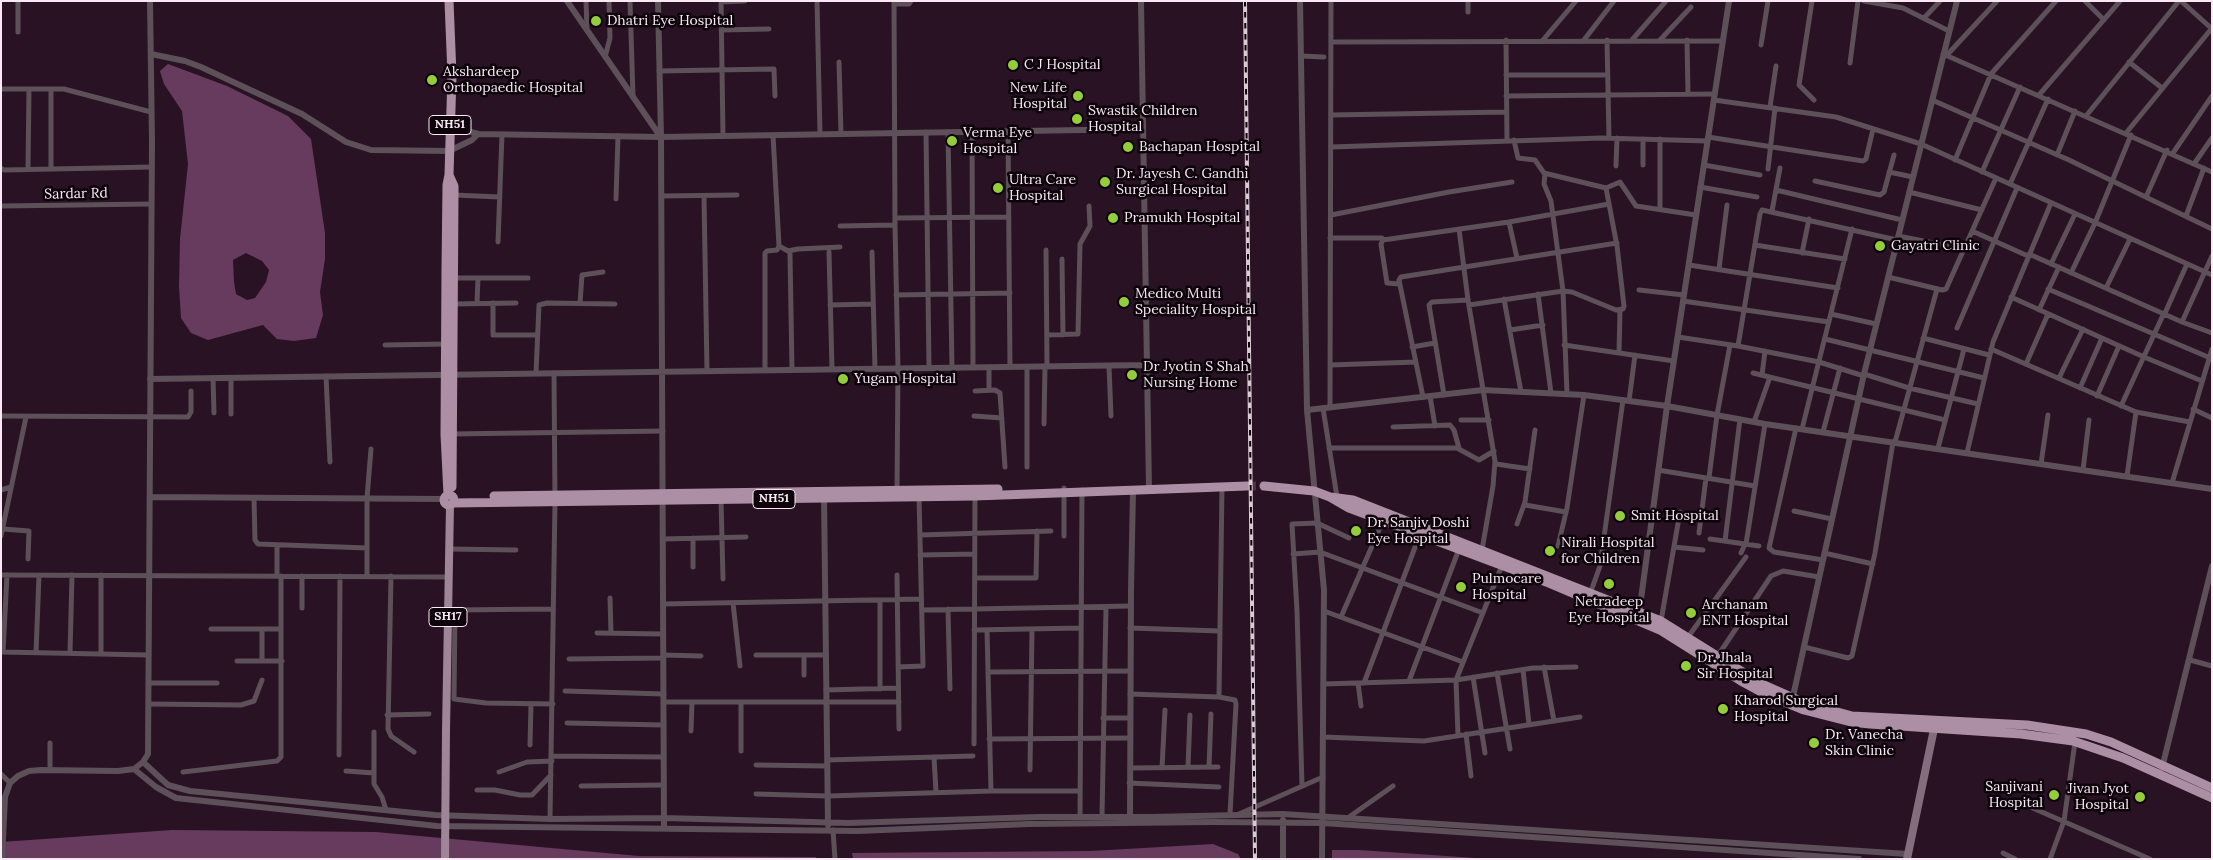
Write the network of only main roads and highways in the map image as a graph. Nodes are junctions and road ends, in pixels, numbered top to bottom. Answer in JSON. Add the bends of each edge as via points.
{"nodes":[{"id":1,"x":449,"y":1,"type":"edge"},
{"id":2,"x":455,"y":1,"type":"edge"},
{"id":3,"x":452,"y":31,"type":"junction"},
{"id":4,"x":449,"y":278,"type":"junction"},
{"id":5,"x":450,"y":374,"type":"junction"},
{"id":6,"x":1247,"y":486,"type":"tunnel mouth"},
{"id":7,"x":1264,"y":486,"type":"tunnel mouth"},
{"id":8,"x":919,"y":493,"type":"junction"},
{"id":9,"x":824,"y":495,"type":"junction"},
{"id":10,"x":663,"y":497,"type":"junction"},
{"id":11,"x":1333,"y":497,"type":"junction"},
{"id":12,"x":450,"y":499,"type":"junction"},
{"id":13,"x":1504,"y":562,"type":"junction"},
{"id":14,"x":1639,"y":616,"type":"junction"},
{"id":15,"x":1792,"y":702,"type":"junction"},
{"id":16,"x":1936,"y":720,"type":"junction"},
{"id":17,"x":1934,"y":730,"type":"junction"},
{"id":18,"x":2162,"y":770,"type":"junction"},
{"id":19,"x":2212,"y":788,"type":"edge"},
{"id":20,"x":2212,"y":798,"type":"edge"},
{"id":21,"x":1909,"y":857,"type":"edge"},
{"id":22,"x":445,"y":859,"type":"edge"}],
"edges":[{"from":1,"to":3,"type":"highway","number":"NH51"},
{"from":2,"to":3,"type":"highway","number":"NH51"},
{"from":3,"to":4,"type":"highway","number":"NH51","via":[[449,175],[454,186]]},
{"from":4,"to":5,"type":"highway","number":"NH51","via":[[447,344]]},
{"from":4,"to":5,"type":"highway","number":"NH51","via":[[453,304]]},
{"from":5,"to":12,"type":"highway","number":"NH51"},
{"from":6,"to":8,"type":"highway","number":"NH51"},
{"from":7,"to":11,"type":"highway","via":[[1314,491]]},
{"from":8,"to":9,"type":"highway","number":"NH51"},
{"from":8,"to":9,"type":"highway","number":"NH51","via":[[897,490]]},
{"from":9,"to":10,"type":"highway","number":"NH51"},
{"from":9,"to":10,"type":"highway","number":"NH51","via":[[722,499]]},
{"from":10,"to":12,"type":"highway","number":"NH51"},
{"from":11,"to":13,"type":"highway","via":[[1353,500],[1482,550]]},
{"from":11,"to":13,"type":"highway","via":[[1349,508],[1383,521]]},
{"from":12,"to":22,"type":"main road","number":"SH17","bridge":true,"via":[[448,576],[452,610],[446,730]]},
{"from":13,"to":14,"type":"highway"},
{"from":14,"to":15,"type":"highway","via":[[1741,681],[1765,694]]},
{"from":14,"to":15,"type":"highway","via":[[1661,621]]},
{"from":15,"to":16,"type":"highway","via":[[1852,716]]},
{"from":15,"to":17,"type":"highway","via":[[1852,722]]},
{"from":16,"to":17,"type":"main road"},
{"from":16,"to":18,"type":"highway","via":[[2027,725],[2086,734]]},
{"from":17,"to":18,"type":"highway","via":[[2021,734],[2075,742]]},
{"from":17,"to":21,"type":"main road"},
{"from":18,"to":19,"type":"highway"},
{"from":18,"to":20,"type":"highway"}]}
